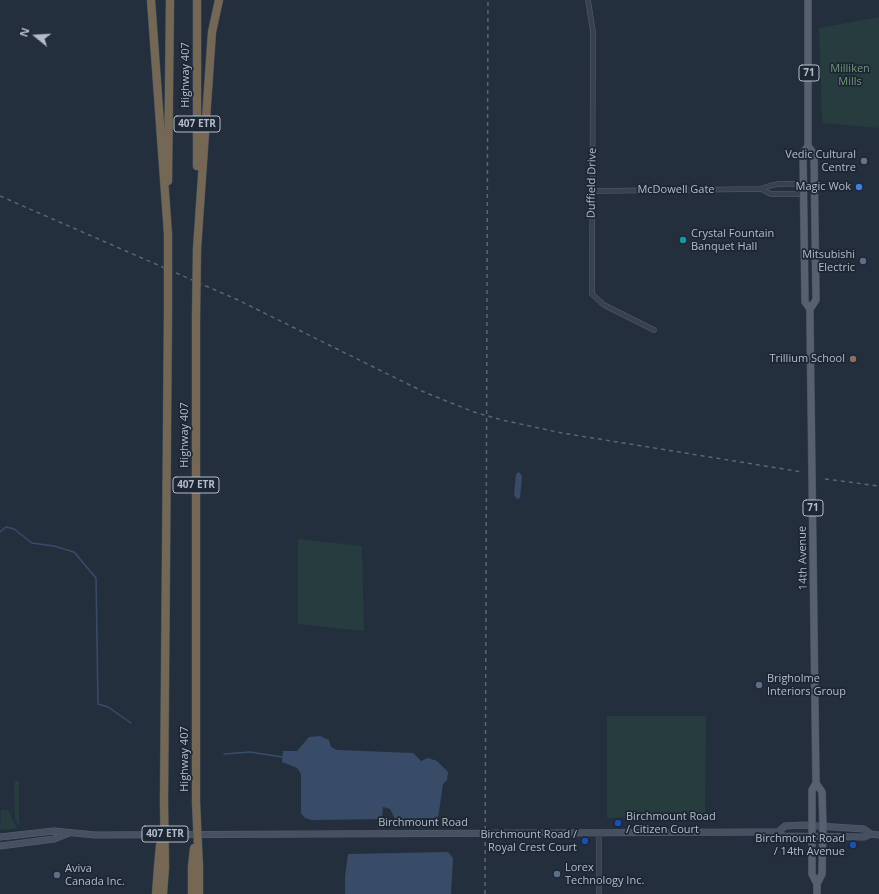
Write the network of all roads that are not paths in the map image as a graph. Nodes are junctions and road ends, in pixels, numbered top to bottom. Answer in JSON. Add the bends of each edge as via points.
{"nodes":[{"id":1,"x":151,"y":0,"type":"edge"},
{"id":2,"x":170,"y":0,"type":"edge"},
{"id":3,"x":197,"y":0,"type":"edge"},
{"id":4,"x":219,"y":0,"type":"edge"},
{"id":5,"x":588,"y":0,"type":"edge"},
{"id":6,"x":808,"y":0,"type":"edge"},
{"id":7,"x":808,"y":146,"type":"junction"},
{"id":8,"x":803,"y":185,"type":"junction"},
{"id":9,"x":761,"y":189,"type":"junction"},
{"id":10,"x":815,"y":189,"type":"junction"},
{"id":11,"x":592,"y":190,"type":"junction"},
{"id":12,"x":803,"y":194,"type":"junction"},
{"id":13,"x":168,"y":234,"type":"junction"},
{"id":14,"x":197,"y":249,"type":"junction"},
{"id":15,"x":810,"y":309,"type":"junction"},
{"id":16,"x":654,"y":330,"type":"dead end"},
{"id":17,"x":816,"y":783,"type":"junction"},
{"id":18,"x":812,"y":826,"type":"junction"},
{"id":19,"x":824,"y":826,"type":"junction"},
{"id":20,"x":599,"y":832,"type":"junction"},
{"id":21,"x":778,"y":832,"type":"junction"},
{"id":22,"x":69,"y":834,"type":"junction"},
{"id":23,"x":871,"y":834,"type":"junction"},
{"id":24,"x":879,"y":835,"type":"edge"},
{"id":25,"x":812,"y":836,"type":"junction"},
{"id":26,"x":823,"y":836,"type":"junction"},
{"id":27,"x":0,"y":837,"type":"edge"},
{"id":28,"x":0,"y":846,"type":"edge"},
{"id":29,"x":161,"y":867,"type":"junction"},
{"id":30,"x":196,"y":867,"type":"junction"},
{"id":31,"x":817,"y":884,"type":"junction"},
{"id":32,"x":156,"y":894,"type":"edge"},
{"id":33,"x":163,"y":894,"type":"edge"},
{"id":34,"x":192,"y":894,"type":"edge"},
{"id":35,"x":200,"y":894,"type":"edge"},
{"id":36,"x":599,"y":894,"type":"edge"},
{"id":37,"x":817,"y":894,"type":"edge"}],
"edges":[{"from":1,"to":13,"type":"highway"},
{"from":2,"to":13,"type":"highway","name":"Highway 407","number":"407 ETR"},
{"from":3,"to":14,"type":"highway","name":"Highway 407","number":"407 ETR"},
{"from":4,"to":14,"type":"highway","via":[[212,32]]},
{"from":5,"to":11,"type":"street","name":"Duffield Drive","via":[[593,32]]},
{"from":6,"to":7,"type":"main road","name":"14th Avenue","number":"71"},
{"from":7,"to":8,"type":"main road","name":"14th Avenue","number":"71","via":[[803,153]]},
{"from":7,"to":10,"type":"main road","name":"14th Avenue","number":"71","via":[[814,154]]},
{"from":8,"to":9,"type":"street","name":"McDowell Gate","via":[[770,184]]},
{"from":8,"to":10,"type":"street","name":"McDowell Gate"},
{"from":8,"to":12,"type":"main road","name":"14th Avenue","number":"71"},
{"from":9,"to":11,"type":"street","name":"McDowell Gate"},
{"from":9,"to":12,"type":"street","name":"McDowell Gate","via":[[771,194]]},
{"from":10,"to":15,"type":"main road","name":"14th Avenue","number":"71","via":[[816,300]]},
{"from":11,"to":16,"type":"street","name":"Duffield Drive","via":[[592,294],[604,305]]},
{"from":12,"to":15,"type":"main road","name":"14th Avenue","number":"71","via":[[804,302]]},
{"from":13,"to":29,"type":"highway","name":"Highway 407","number":"407 ETR","bridge":true,"via":[[164,801]]},
{"from":14,"to":30,"type":"highway","name":"Highway 407","number":"407 ETR","bridge":true},
{"from":15,"to":17,"type":"main road","name":"14th Avenue","number":"71"},
{"from":17,"to":18,"type":"main road","name":"14th Avenue","number":"71","via":[[812,790]]},
{"from":17,"to":19,"type":"main road","name":"14th Avenue","number":"71","via":[[822,792]]},
{"from":18,"to":19,"type":"main road","name":"Birchmount Road"},
{"from":18,"to":21,"type":"main road","name":"Birchmount Road","via":[[785,826]]},
{"from":18,"to":25,"type":"main road","name":"14th Avenue","number":"71"},
{"from":19,"to":23,"type":"main road","name":"Birchmount Road","via":[[864,829]]},
{"from":19,"to":26,"type":"main road","name":"14th Avenue","number":"71"},
{"from":20,"to":21,"type":"main road","name":"Birchmount Road"},
{"from":20,"to":22,"type":"main road","name":"Birchmount Road"},
{"from":20,"to":36,"type":"street"},
{"from":21,"to":25,"type":"main road","name":"Birchmount Road","via":[[783,836]]},
{"from":22,"to":27,"type":"main road","name":"Birchmount Road","via":[[54,831]]},
{"from":22,"to":28,"type":"main road","name":"Birchmount Road","via":[[54,839]]},
{"from":23,"to":24,"type":"main road","name":"Birchmount Road"},
{"from":23,"to":26,"type":"main road","name":"Birchmount Road","via":[[864,837]]},
{"from":25,"to":26,"type":"main road","name":"Birchmount Road"},
{"from":25,"to":31,"type":"main road","name":"14th Avenue","number":"71","via":[[812,874]]},
{"from":26,"to":31,"type":"main road","name":"14th Avenue","number":"71","via":[[822,874]]},
{"from":29,"to":32,"type":"highway"},
{"from":29,"to":33,"type":"highway","name":"Highway 407","number":"407 ETR"},
{"from":30,"to":34,"type":"highway","name":"Highway 407","number":"407 ETR"},
{"from":30,"to":35,"type":"highway"},
{"from":31,"to":37,"type":"main road","name":"14th Avenue","number":"71"}]}
